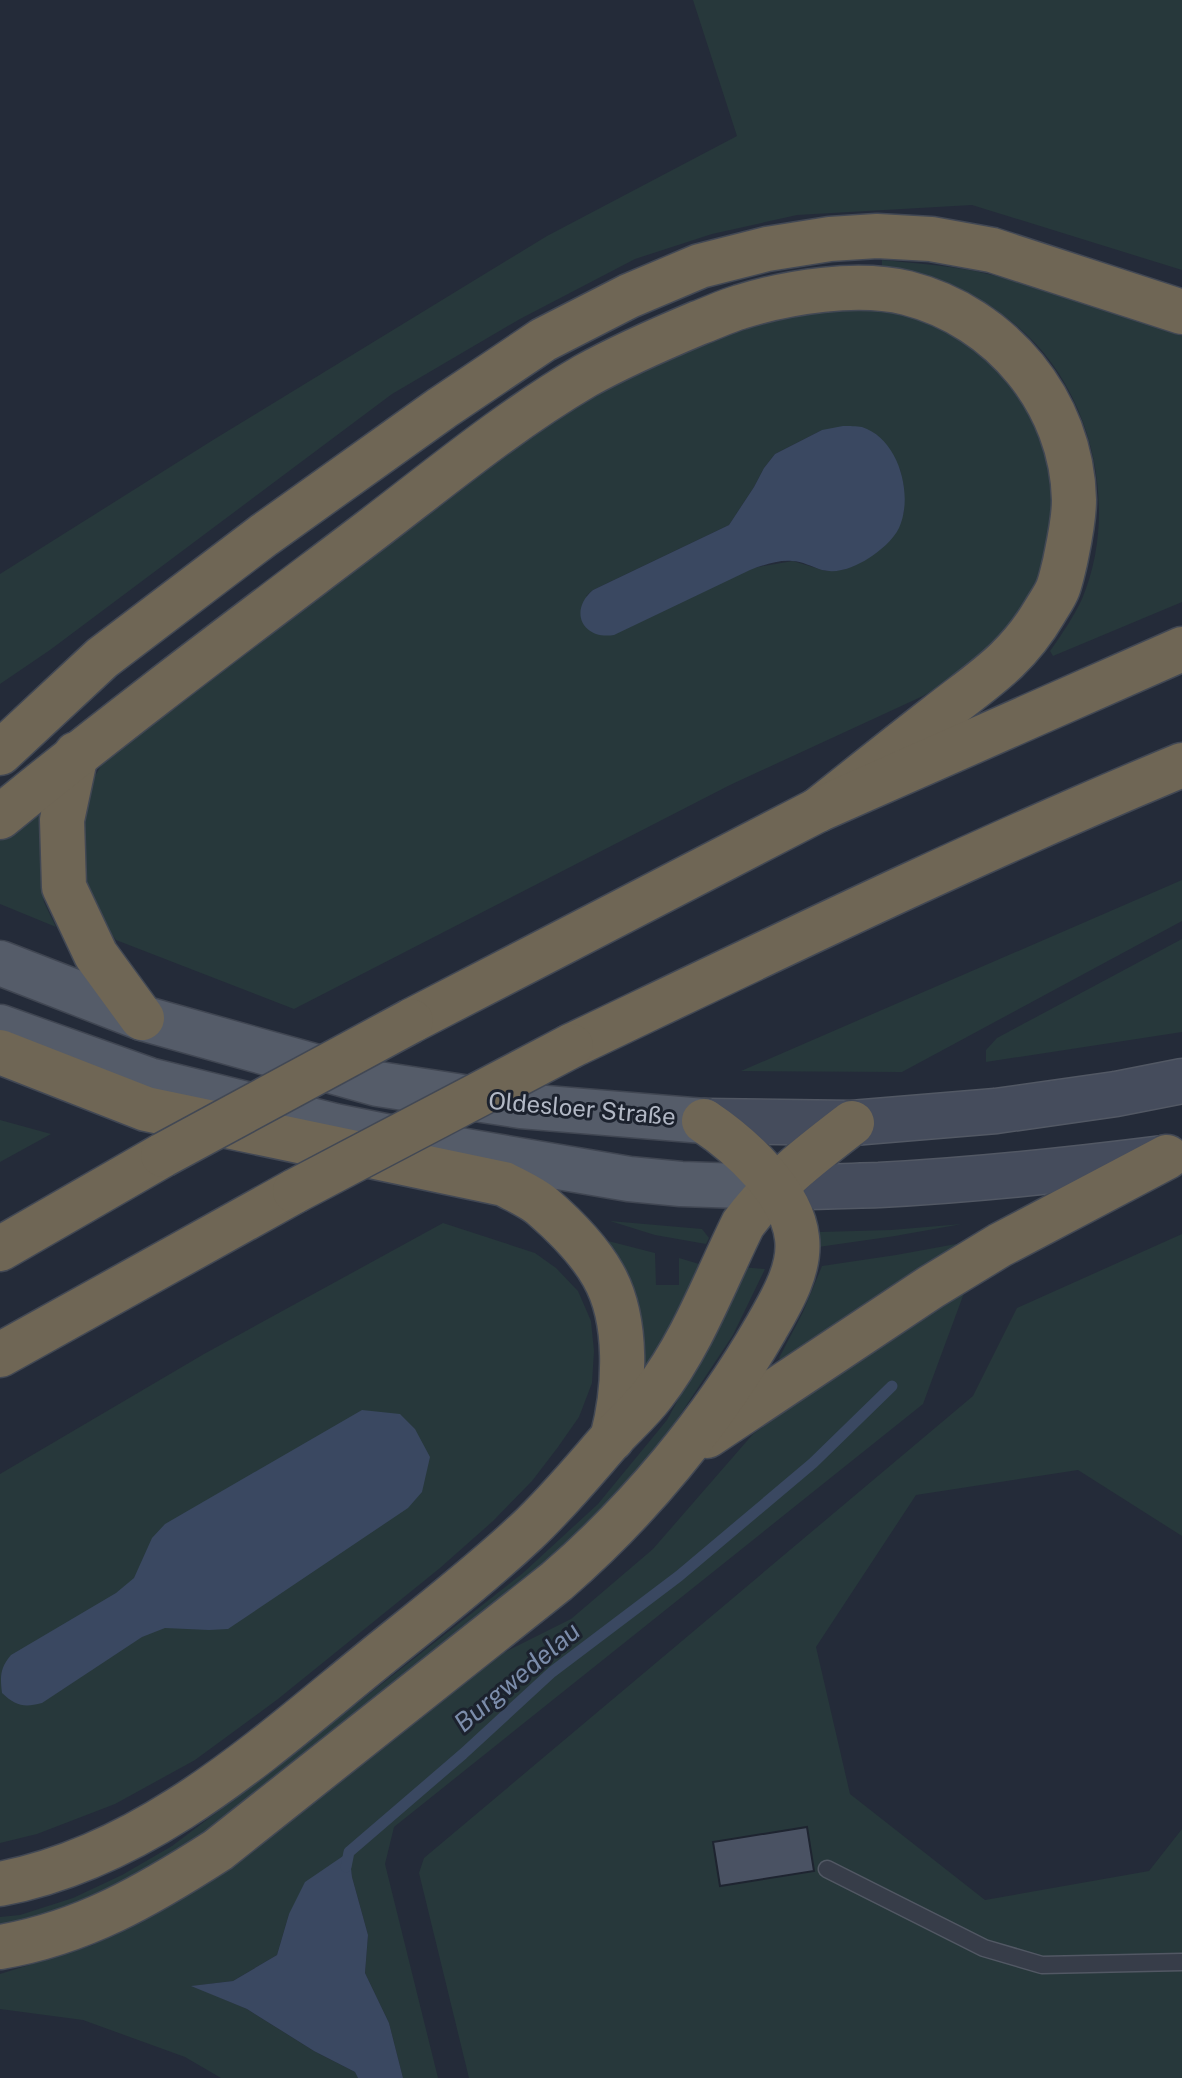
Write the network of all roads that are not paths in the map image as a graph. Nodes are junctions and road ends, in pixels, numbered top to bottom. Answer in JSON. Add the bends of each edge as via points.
{"nodes":[{"id":1,"x":1182,"y":312,"type":"edge"},
{"id":2,"x":1182,"y":649,"type":"edge"},
{"id":3,"x":102,"y":658,"type":"junction"},
{"id":4,"x":0,"y":711,"type":"edge"},
{"id":5,"x":0,"y":753,"type":"edge"},
{"id":6,"x":76,"y":754,"type":"junction"},
{"id":7,"x":1182,"y":765,"type":"edge"},
{"id":8,"x":818,"y":810,"type":"junction"},
{"id":9,"x":0,"y":817,"type":"edge"},
{"id":10,"x":0,"y":963,"type":"edge"},
{"id":11,"x":142,"y":1018,"type":"junction"},
{"id":12,"x":0,"y":1027,"type":"edge"},
{"id":13,"x":0,"y":1052,"type":"edge"},
{"id":14,"x":1182,"y":1081,"type":"edge"},
{"id":15,"x":704,"y":1121,"type":"junction"},
{"id":16,"x":852,"y":1123,"type":"junction"},
{"id":17,"x":1175,"y":1156,"type":"edge"},
{"id":18,"x":774,"y":1187,"type":"junction"},
{"id":19,"x":0,"y":1249,"type":"edge"},
{"id":20,"x":51,"y":1328,"type":"junction"},
{"id":21,"x":0,"y":1355,"type":"edge"},
{"id":22,"x":0,"y":1377,"type":"edge"},
{"id":23,"x":612,"y":1439,"type":"junction"},
{"id":24,"x":675,"y":1457,"type":"junction"},
{"id":25,"x":827,"y":1869,"type":"dead end"},
{"id":26,"x":0,"y":1884,"type":"edge"},
{"id":27,"x":0,"y":1947,"type":"edge"},
{"id":28,"x":1182,"y":1962,"type":"edge"}],
"edges":[{"from":1,"to":3,"type":"highway","via":[[992,250],[931,239],[830,239],[700,266],[543,340],[277,525]]},
{"from":2,"to":8,"type":"highway"},
{"from":3,"to":4,"type":"highway"},
{"from":3,"to":5,"type":"highway"},
{"from":6,"to":8,"type":"highway","via":[[513,424],[585,376],[660,338],[740,307],[815,290],[904,292],[946,306],[981,326],[1010,351],[1043,393],[1070,467],[1070,541],[1058,589],[1013,656]]},
{"from":6,"to":9,"type":"highway"},
{"from":6,"to":11,"type":"highway","via":[[62,820],[64,887],[96,955]]},
{"from":7,"to":20,"type":"highway","bridge":true,"via":[[865,905],[571,1046],[295,1191]]},
{"from":8,"to":19,"type":"highway","bridge":true,"via":[[411,1021]]},
{"from":10,"to":11,"type":"main road","name":"Oldesloer Straße"},
{"from":11,"to":15,"type":"main road","name":"Oldesloer Straße","via":[[378,1084],[521,1106]]},
{"from":12,"to":18,"type":"main road","via":[[149,1080],[335,1126],[629,1179]]},
{"from":13,"to":23,"type":"highway","via":[[146,1109],[504,1184],[540,1204],[589,1255],[612,1295],[621,1369]]},
{"from":14,"to":16,"type":"main road","name":"Oldesloer Straße","via":[[996,1111]]},
{"from":15,"to":16,"type":"main road","name":"Oldesloer Straße"},
{"from":15,"to":18,"type":"highway","via":[[745,1154]]},
{"from":16,"to":18,"type":"highway"},
{"from":17,"to":18,"type":"main road","via":[[1001,1177]]},
{"from":17,"to":24,"type":"highway","via":[[1000,1245]]},
{"from":18,"to":23,"type":"highway","via":[[743,1224],[673,1367]]},
{"from":18,"to":24,"type":"highway","via":[[797,1235],[791,1275],[738,1375]]},
{"from":20,"to":21,"type":"highway"},
{"from":20,"to":22,"type":"highway"},
{"from":23,"to":26,"type":"highway","via":[[527,1531],[239,1767],[107,1850]]},
{"from":24,"to":27,"type":"highway","via":[[630,1511],[557,1581],[218,1850],[122,1908],[65,1932]]},
{"from":25,"to":28,"type":"lane","via":[[984,1948],[1042,1965]]}]}
